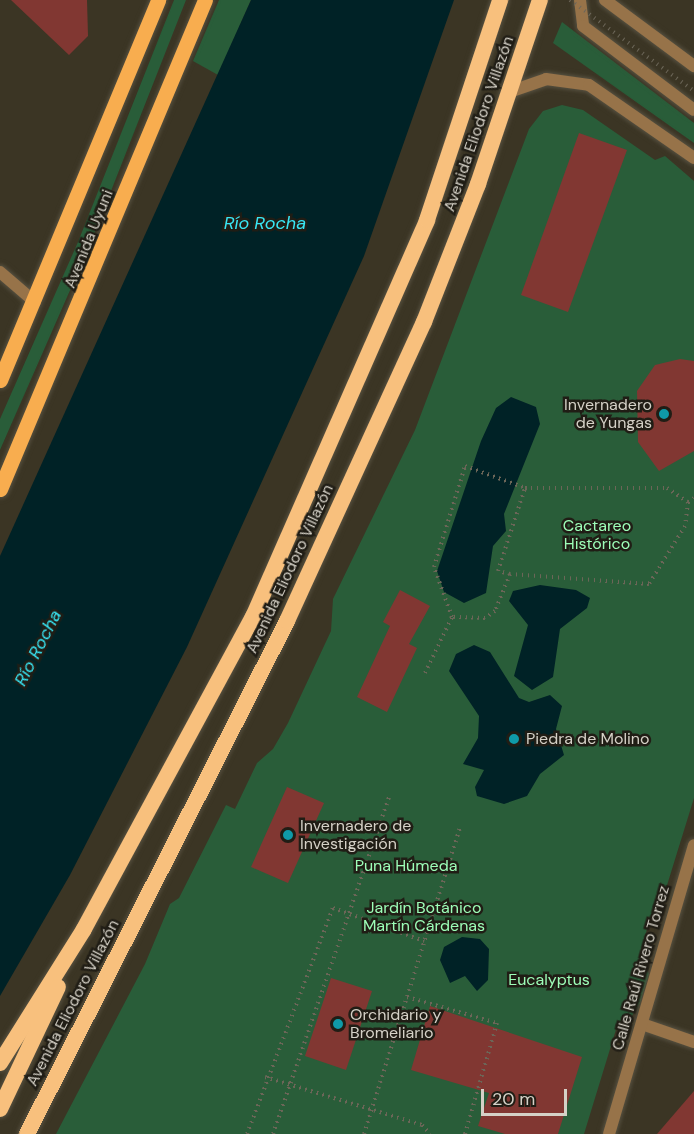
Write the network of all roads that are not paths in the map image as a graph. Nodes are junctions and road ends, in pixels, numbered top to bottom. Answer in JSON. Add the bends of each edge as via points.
{"nodes":[{"id":1,"x":158,"y":0,"type":"edge"},
{"id":2,"x":205,"y":0,"type":"edge"},
{"id":3,"x":500,"y":0,"type":"edge"},
{"id":4,"x":540,"y":0,"type":"edge"},
{"id":5,"x":580,"y":0,"type":"edge"},
{"id":6,"x":605,"y":0,"type":"edge"},
{"id":7,"x":694,"y":66,"type":"edge"},
{"id":8,"x":512,"y":91,"type":"junction"},
{"id":9,"x":694,"y":110,"type":"edge"},
{"id":10,"x":694,"y":158,"type":"edge"},
{"id":11,"x":0,"y":272,"type":"edge"},
{"id":12,"x":34,"y":302,"type":"junction"},
{"id":13,"x":0,"y":380,"type":"edge"},
{"id":14,"x":0,"y":489,"type":"edge"},
{"id":15,"x":694,"y":845,"type":"edge"},
{"id":16,"x":84,"y":929,"type":"junction"},
{"id":17,"x":642,"y":1024,"type":"junction"},
{"id":18,"x":694,"y":1042,"type":"edge"},
{"id":19,"x":0,"y":1063,"type":"edge"},
{"id":20,"x":60,"y":1068,"type":"junction"},
{"id":21,"x":0,"y":1109,"type":"edge"},
{"id":22,"x":17,"y":1134,"type":"edge"},
{"id":23,"x":27,"y":1134,"type":"edge"},
{"id":24,"x":609,"y":1134,"type":"edge"}],
"edges":[{"from":1,"to":12,"type":"main road","name":"Avenida Uyuni"},
{"from":2,"to":14,"type":"main road","name":"Avenida Uyuni"},
{"from":3,"to":16,"type":"highway","name":"Avenida Eliodoro Villazón","via":[[427,220],[253,617]]},
{"from":4,"to":8,"type":"highway","name":"Avenida Eliodoro Villazón"},
{"from":5,"to":9,"type":"street","via":[[583,26]]},
{"from":6,"to":7,"type":"street"},
{"from":8,"to":10,"type":"street","via":[[546,79],[589,85]]},
{"from":8,"to":20,"type":"highway","name":"Avenida Eliodoro Villazón","via":[[424,322],[287,621]]},
{"from":11,"to":12,"type":"street"},
{"from":12,"to":13,"type":"main road","name":"Avenida Uyuni"},
{"from":15,"to":17,"type":"street","name":"Calle Raúl Rivero Torrez"},
{"from":16,"to":19,"type":"highway"},
{"from":16,"to":21,"type":"highway"},
{"from":17,"to":18,"type":"street"},
{"from":17,"to":24,"type":"street","name":"Calle Raúl Rivero Torrez"},
{"from":20,"to":22,"type":"highway"},
{"from":20,"to":23,"type":"highway","name":"Avenida Eliodoro Villazón"}]}
